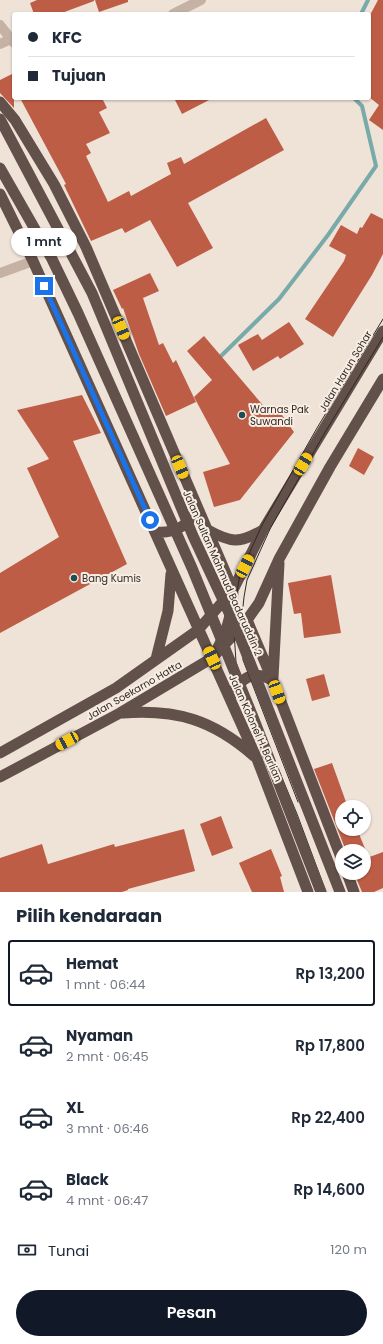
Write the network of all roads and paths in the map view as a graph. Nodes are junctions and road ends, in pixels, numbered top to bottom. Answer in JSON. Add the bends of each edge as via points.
{"nodes":[{"id":1,"x":201,"y":0,"type":"edge"},
{"id":2,"x":177,"y":12,"type":"edge"},
{"id":3,"x":0,"y":25,"type":"edge"},
{"id":4,"x":12,"y":41,"type":"edge"},
{"id":5,"x":0,"y":44,"type":"edge"},
{"id":6,"x":0,"y":102,"type":"edge"},
{"id":7,"x":0,"y":119,"type":"edge"},
{"id":8,"x":0,"y":168,"type":"edge"},
{"id":9,"x":0,"y":194,"type":"edge"},
{"id":10,"x":33,"y":261,"type":"junction"},
{"id":11,"x":0,"y":273,"type":"edge"},
{"id":12,"x":383,"y":331,"type":"edge"},
{"id":13,"x":383,"y":379,"type":"edge"},
{"id":14,"x":197,"y":509,"type":"junction"},
{"id":15,"x":206,"y":529,"type":"junction"},
{"id":16,"x":263,"y":530,"type":"junction"},
{"id":17,"x":155,"y":532,"type":"junction"},
{"id":18,"x":279,"y":559,"type":"junction"},
{"id":19,"x":172,"y":571,"type":"junction"},
{"id":20,"x":233,"y":590,"type":"junction"},
{"id":21,"x":229,"y":619,"type":"junction"},
{"id":22,"x":246,"y":620,"type":"junction"},
{"id":23,"x":198,"y":630,"type":"junction"},
{"id":24,"x":212,"y":658,"type":"junction"},
{"id":25,"x":156,"y":660,"type":"junction"},
{"id":26,"x":272,"y":681,"type":"junction"},
{"id":27,"x":230,"y":698,"type":"junction"},
{"id":28,"x":120,"y":713,"type":"junction"},
{"id":29,"x":0,"y":753,"type":"edge"},
{"id":30,"x":258,"y":759,"type":"junction"},
{"id":31,"x":0,"y":777,"type":"edge"},
{"id":32,"x":336,"y":844,"type":"edge"},
{"id":33,"x":350,"y":880,"type":"edge"},
{"id":34,"x":308,"y":892,"type":"edge"},
{"id":35,"x":321,"y":892,"type":"edge"},
{"id":36,"x":340,"y":892,"type":"edge"},
{"id":37,"x":354,"y":892,"type":"edge"}],
"edges":[{"from":1,"to":2,"type":"street"},
{"from":3,"to":4,"type":"street"},
{"from":4,"to":5,"type":"street"},
{"from":6,"to":14,"type":"highway","via":[[15,120],[54,184],[86,247]]},
{"from":7,"to":36,"type":"highway","name":"Jalan Sultan Mahmud Badaruddin 2","bridge":true,"via":[[92,293],[193,536],[238,632]]},
{"from":8,"to":35,"type":"highway","bridge":true,"via":[[52,259],[78,313],[192,568]]},
{"from":9,"to":10,"type":"highway","name":"Jalan Kolonel H. Barlian"},
{"from":10,"to":11,"type":"street"},
{"from":10,"to":17,"type":"highway","name":"Jalan Kolonel H. Barlian"},
{"from":12,"to":16,"type":"highway","name":"Jalan Harun Sohar"},
{"from":13,"to":18,"type":"highway"},
{"from":14,"to":15,"type":"highway"},
{"from":14,"to":17,"type":"highway","via":[[182,528],[173,532]]},
{"from":15,"to":16,"type":"highway","via":[[233,540],[247,539]]},
{"from":15,"to":20,"type":"highway"},
{"from":16,"to":20,"type":"highway","name":"Jalan Harun Sohar"},
{"from":17,"to":19,"type":"highway","name":"Jalan Kolonel H. Barlian"},
{"from":18,"to":22,"type":"highway","via":[[259,603]]},
{"from":18,"to":26,"type":"highway"},
{"from":19,"to":23,"type":"highway","name":"Jalan Kolonel H. Barlian"},
{"from":19,"to":25,"type":"highway","via":[[168,611]]},
{"from":20,"to":21,"type":"highway"},
{"from":20,"to":23,"type":"highway","name":"Jalan Soekarno Hatta"},
{"from":21,"to":22,"type":"highway"},
{"from":21,"to":23,"type":"highway","via":[[217,620]]},
{"from":21,"to":24,"type":"highway","via":[[220,646]]},
{"from":22,"to":24,"type":"highway","name":"Jalan Soekarno Hatta"},
{"from":22,"to":26,"type":"highway"},
{"from":23,"to":24,"type":"highway","name":"Jalan Kolonel H. Barlian"},
{"from":23,"to":25,"type":"highway","name":"Jalan Soekarno Hatta"},
{"from":24,"to":27,"type":"highway","name":"Jalan Kolonel H. Barlian"},
{"from":24,"to":28,"type":"highway","name":"Jalan Soekarno Hatta"},
{"from":25,"to":29,"type":"highway","name":"Jalan Soekarno Hatta","via":[[116,688]]},
{"from":26,"to":27,"type":"highway","via":[[265,676],[249,677],[234,689]]},
{"from":26,"to":32,"type":"highway"},
{"from":27,"to":30,"type":"highway","name":"Jalan Kolonel H. Barlian"},
{"from":28,"to":30,"type":"highway","via":[[149,711],[196,719],[228,736]]},
{"from":28,"to":31,"type":"highway","name":"Jalan Soekarno Hatta"},
{"from":30,"to":34,"type":"highway","name":"Jalan Kolonel H. Barlian"},
{"from":33,"to":37,"type":"highway"}]}
